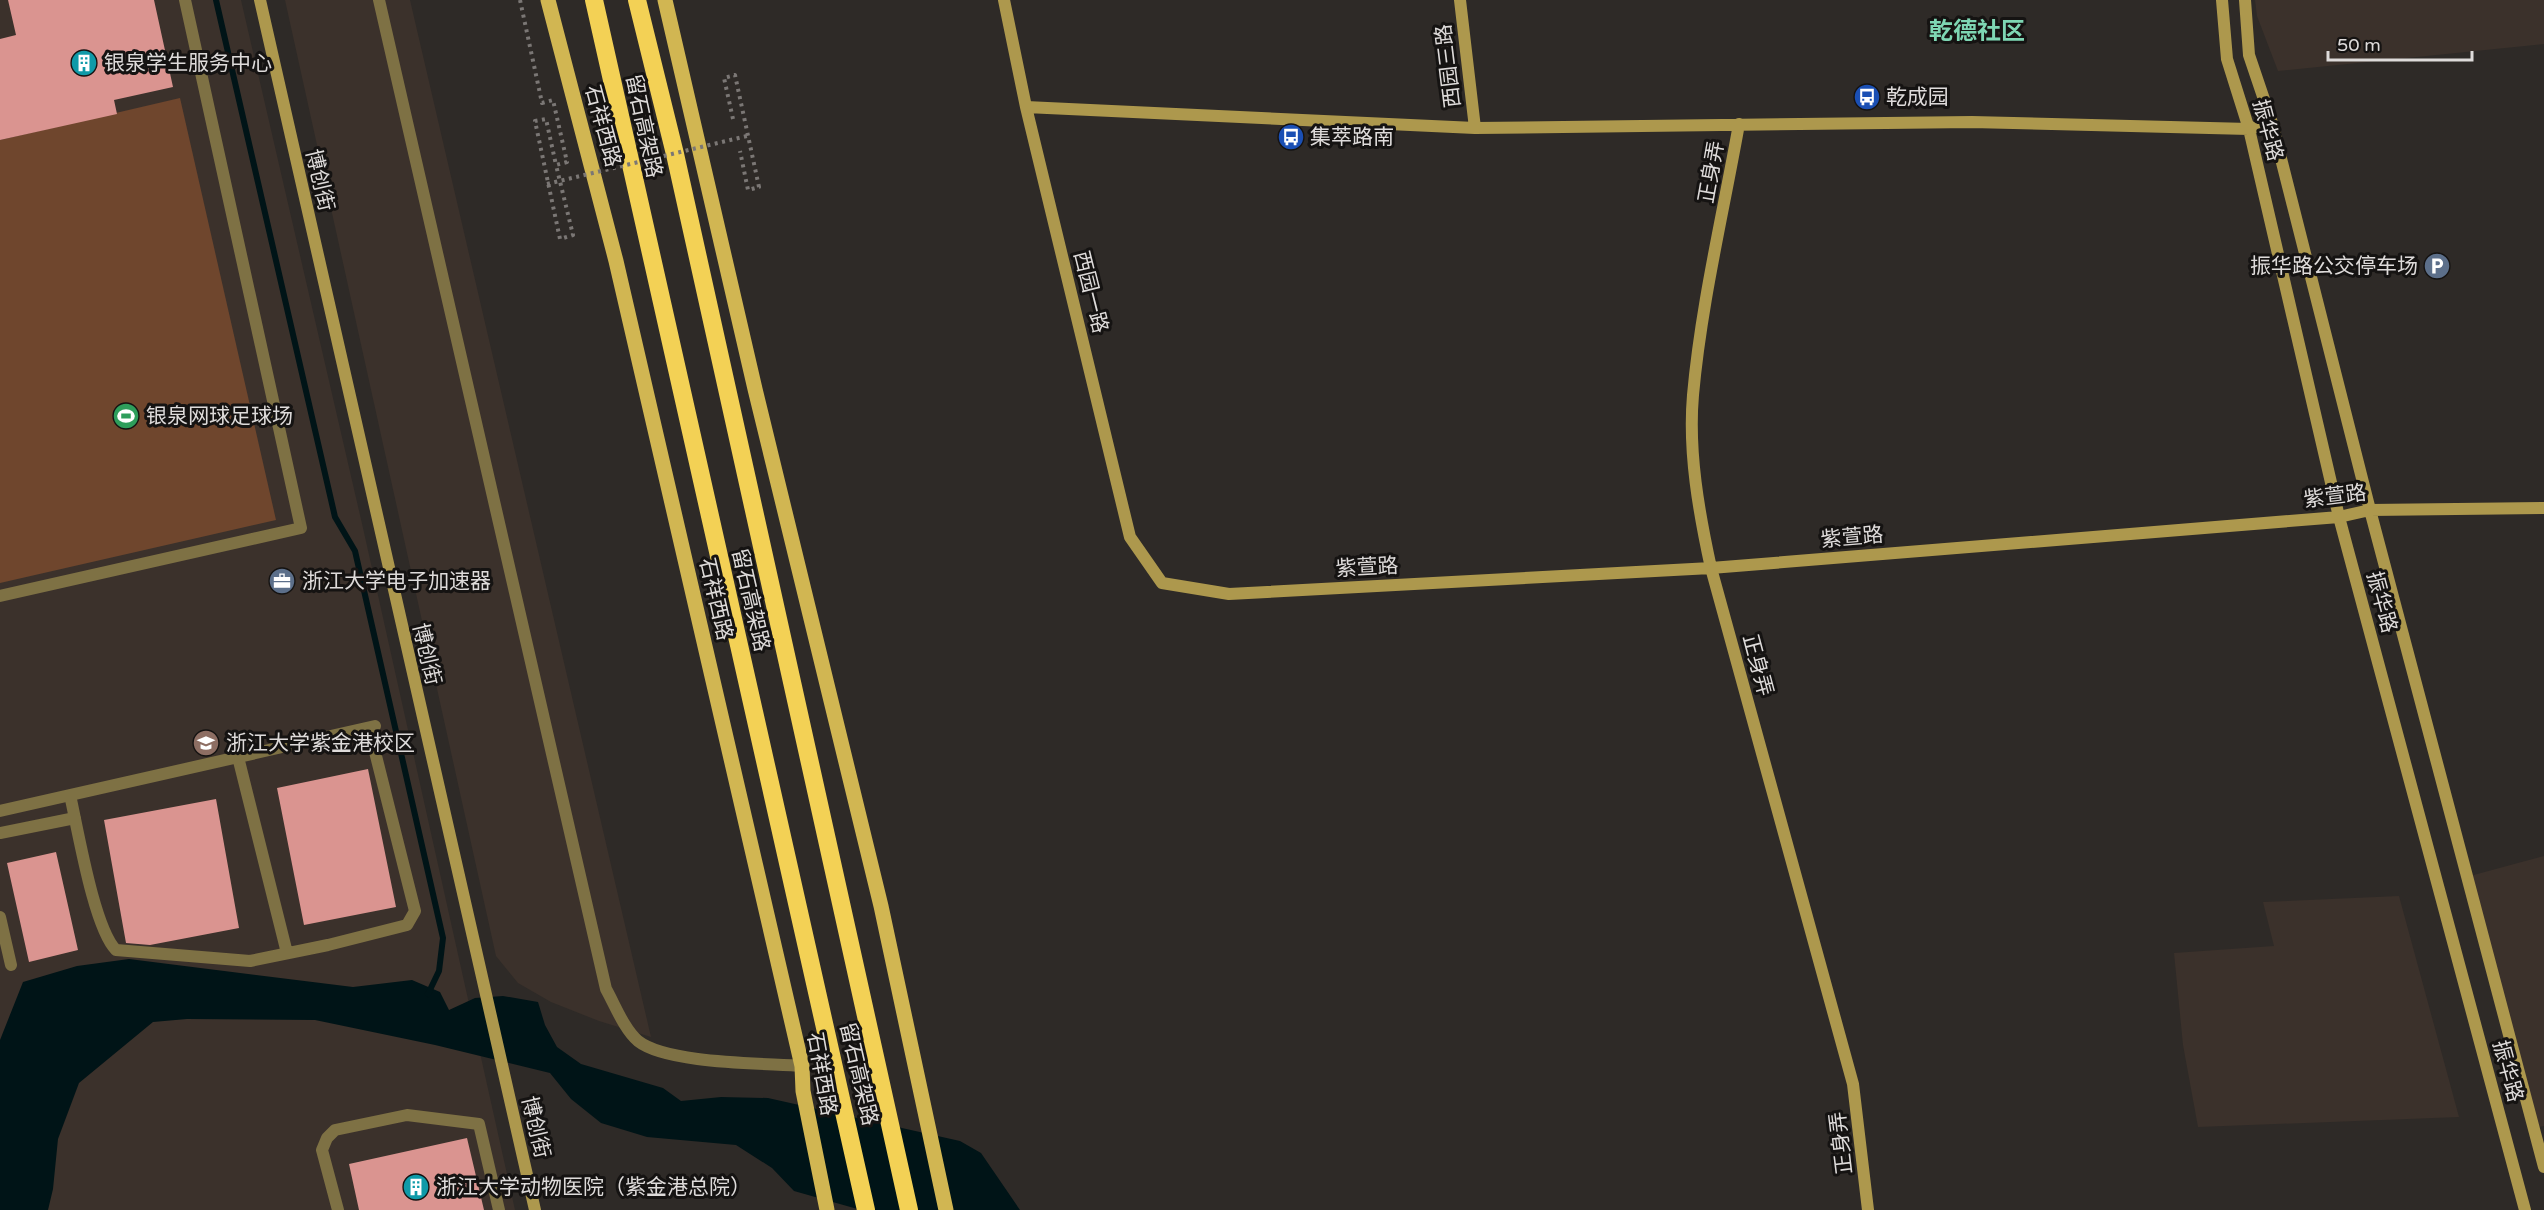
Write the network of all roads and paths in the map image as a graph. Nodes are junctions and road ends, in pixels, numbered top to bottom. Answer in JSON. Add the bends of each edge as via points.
{"nodes":[{"id":1,"x":185,"y":0,"type":"edge"},
{"id":2,"x":260,"y":0,"type":"edge"},
{"id":3,"x":379,"y":0,"type":"edge"},
{"id":4,"x":520,"y":0,"type":"edge"},
{"id":5,"x":548,"y":0,"type":"edge"},
{"id":6,"x":594,"y":0,"type":"edge"},
{"id":7,"x":638,"y":0,"type":"edge"},
{"id":8,"x":665,"y":0,"type":"edge"},
{"id":9,"x":1004,"y":0,"type":"edge"},
{"id":10,"x":1460,"y":0,"type":"edge"},
{"id":11,"x":2222,"y":0,"type":"edge"},
{"id":12,"x":2245,"y":0,"type":"edge"},
{"id":13,"x":1026,"y":107,"type":"junction"},
{"id":14,"x":733,"y":119,"type":"dead end"},
{"id":15,"x":2272,"y":123,"type":"junction"},
{"id":16,"x":1739,"y":124,"type":"junction"},
{"id":17,"x":1475,"y":128,"type":"junction"},
{"id":18,"x":2249,"y":129,"type":"junction"},
{"id":19,"x":747,"y":136,"type":"junction"},
{"id":20,"x":740,"y":151,"type":"dead end"},
{"id":21,"x":556,"y":165,"type":"junction"},
{"id":22,"x":547,"y":184,"type":"junction"},
{"id":23,"x":2544,"y":508,"type":"edge"},
{"id":24,"x":2370,"y":510,"type":"junction"},
{"id":25,"x":2339,"y":517,"type":"junction"},
{"id":26,"x":1711,"y":568,"type":"junction"},
{"id":27,"x":1162,"y":583,"type":"joint"},
{"id":28,"x":0,"y":596,"type":"edge"},
{"id":29,"x":238,"y":757,"type":"junction"},
{"id":30,"x":70,"y":795,"type":"junction"},
{"id":31,"x":0,"y":811,"type":"edge"},
{"id":32,"x":75,"y":818,"type":"junction"},
{"id":33,"x":0,"y":833,"type":"edge"},
{"id":34,"x":0,"y":917,"type":"edge"},
{"id":35,"x":287,"y":953,"type":"junction"},
{"id":36,"x":11,"y":965,"type":"dead end"},
{"id":37,"x":802,"y":1066,"type":"junction"},
{"id":38,"x":2544,"y":1167,"type":"edge"},
{"id":39,"x":338,"y":1210,"type":"edge"},
{"id":40,"x":499,"y":1210,"type":"edge"},
{"id":41,"x":535,"y":1210,"type":"edge"},
{"id":42,"x":827,"y":1210,"type":"edge"},
{"id":43,"x":867,"y":1210,"type":"edge"},
{"id":44,"x":909,"y":1210,"type":"edge"},
{"id":45,"x":946,"y":1210,"type":"edge"},
{"id":46,"x":1868,"y":1210,"type":"edge"},
{"id":47,"x":2525,"y":1210,"type":"edge"}],
"edges":[{"from":1,"to":28,"type":"street","via":[[301,528]]},
{"from":2,"to":41,"type":"street","name":"博创街"},
{"from":3,"to":37,"type":"street","via":[[606,989],[637,1040],[660,1053]]},
{"from":4,"to":21,"type":"path","via":[[542,103],[553,100],[567,162]]},
{"from":5,"to":37,"type":"main road","name":"石祥西路","via":[[616,261]]},
{"from":6,"to":43,"type":"highway","name":"留石高架路"},
{"from":7,"to":44,"type":"highway","name":"留石高架路"},
{"from":8,"to":45,"type":"main road","via":[[754,389],[880,906]]},
{"from":9,"to":13,"type":"street","name":"西园一路"},
{"from":10,"to":17,"type":"street","name":"西园三路"},
{"from":11,"to":18,"type":"street","name":"振华路","via":[[2227,59]]},
{"from":12,"to":15,"type":"street","name":"振华路","via":[[2249,54]]},
{"from":13,"to":17,"type":"street"},
{"from":13,"to":27,"type":"street","name":"西园一路","via":[[1130,537]]},
{"from":14,"to":19,"type":"path","via":[[724,78],[735,75]]},
{"from":15,"to":18,"type":"street"},
{"from":15,"to":24,"type":"street","name":"振华路"},
{"from":16,"to":17,"type":"street"},
{"from":16,"to":18,"type":"street","via":[[1972,122]]},
{"from":16,"to":26,"type":"street","name":"正身弄","via":[[1693,397],[1701,524]]},
{"from":18,"to":25,"type":"street","name":"振华路"},
{"from":19,"to":20,"type":"path","via":[[759,187],[748,189]]},
{"from":19,"to":22,"type":"path","bridge":true},
{"from":21,"to":22,"type":"path","via":[[546,119],[535,122]]},
{"from":21,"to":22,"type":"path","via":[[573,235],[560,239]]},
{"from":23,"to":24,"type":"street","name":"紫萱路"},
{"from":24,"to":25,"type":"street","name":"紫萱路"},
{"from":24,"to":38,"type":"street","name":"振华路"},
{"from":25,"to":26,"type":"street","name":"紫萱路"},
{"from":25,"to":47,"type":"street","name":"振华路"},
{"from":26,"to":27,"type":"street","name":"紫萱路","via":[[1228,594]]},
{"from":26,"to":46,"type":"street","name":"正身弄","via":[[1853,1084]]},
{"from":29,"to":30,"type":"street"},
{"from":29,"to":35,"type":"street"},
{"from":29,"to":35,"type":"street","via":[[372,727],[415,911],[407,925]]},
{"from":30,"to":31,"type":"street"},
{"from":30,"to":32,"type":"street"},
{"from":32,"to":33,"type":"street"},
{"from":32,"to":35,"type":"street","via":[[100,921],[109,943],[117,950],[250,961]]},
{"from":34,"to":36,"type":"street"},
{"from":37,"to":42,"type":"main road","name":"石祥西路","via":[[802,1091]]},
{"from":39,"to":40,"type":"street","via":[[322,1150],[327,1138],[335,1130],[407,1115],[480,1124]]}]}
